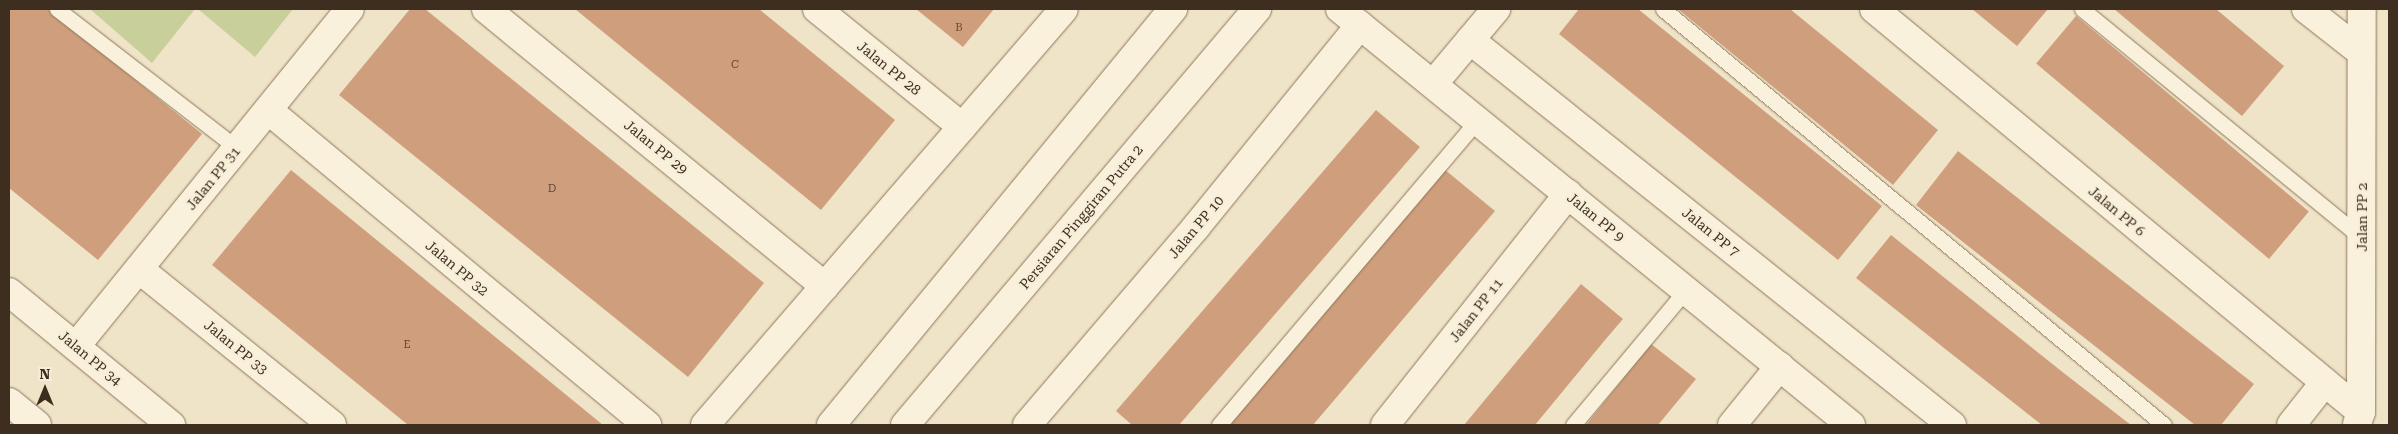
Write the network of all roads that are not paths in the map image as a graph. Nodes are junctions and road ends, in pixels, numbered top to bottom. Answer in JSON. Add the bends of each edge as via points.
{"nodes":[{"id":1,"x":58,"y":9,"type":"edge"},
{"id":2,"x":350,"y":9,"type":"edge"},
{"id":3,"x":486,"y":9,"type":"edge"},
{"id":4,"x":817,"y":9,"type":"edge"},
{"id":5,"x":1064,"y":9,"type":"edge"},
{"id":6,"x":1173,"y":9,"type":"edge"},
{"id":7,"x":1257,"y":9,"type":"edge"},
{"id":8,"x":1496,"y":9,"type":"edge"},
{"id":9,"x":1663,"y":9,"type":"edge"},
{"id":10,"x":1874,"y":9,"type":"edge"},
{"id":11,"x":2082,"y":9,"type":"edge"},
{"id":12,"x":2306,"y":9,"type":"edge"},
{"id":13,"x":2362,"y":9,"type":"edge"},
{"id":14,"x":1350,"y":17,"type":"edge"},
{"id":15,"x":1470,"y":40,"type":"junction"},
{"id":16,"x":2361,"y":52,"type":"junction"},
{"id":17,"x":1434,"y":83,"type":"junction"},
{"id":18,"x":268,"y":110,"type":"junction"},
{"id":19,"x":1477,"y":121,"type":"junction"},
{"id":20,"x":962,"y":127,"type":"junction"},
{"id":21,"x":237,"y":148,"type":"junction"},
{"id":22,"x":1568,"y":194,"type":"junction"},
{"id":23,"x":2362,"y":238,"type":"junction"},
{"id":24,"x":139,"y":269,"type":"junction"},
{"id":25,"x":825,"y":286,"type":"junction"},
{"id":26,"x":1686,"y":290,"type":"junction"},
{"id":27,"x":9,"y":292,"type":"edge"},
{"id":28,"x":76,"y":346,"type":"junction"},
{"id":29,"x":1780,"y":366,"type":"junction"},
{"id":30,"x":2324,"y":383,"type":"junction"},
{"id":31,"x":2358,"y":419,"type":"edge"},
{"id":32,"x":171,"y":425,"type":"edge"},
{"id":33,"x":332,"y":425,"type":"edge"},
{"id":34,"x":647,"y":425,"type":"edge"},
{"id":35,"x":704,"y":425,"type":"edge"},
{"id":36,"x":831,"y":425,"type":"edge"},
{"id":37,"x":905,"y":425,"type":"edge"},
{"id":38,"x":1027,"y":425,"type":"edge"},
{"id":39,"x":1219,"y":425,"type":"edge"},
{"id":40,"x":1385,"y":425,"type":"edge"},
{"id":41,"x":1573,"y":425,"type":"edge"},
{"id":42,"x":1732,"y":425,"type":"edge"},
{"id":43,"x":1851,"y":425,"type":"edge"},
{"id":44,"x":1952,"y":425,"type":"edge"},
{"id":45,"x":2164,"y":425,"type":"edge"},
{"id":46,"x":2291,"y":425,"type":"edge"}],
"edges":[{"from":1,"to":21,"type":"lane"},
{"from":2,"to":18,"type":"street","name":"Jalan PP 31"},
{"from":3,"to":25,"type":"street","name":"Jalan PP 29"},
{"from":4,"to":20,"type":"street","name":"Jalan PP 28"},
{"from":5,"to":20,"type":"street"},
{"from":6,"to":36,"type":"street"},
{"from":7,"to":37,"type":"street","name":"Persiaran Pinggiran Putra 2"},
{"from":8,"to":15,"type":"street"},
{"from":9,"to":45,"type":"lane"},
{"from":10,"to":30,"type":"street","name":"Jalan PP 6"},
{"from":11,"to":23,"type":"lane"},
{"from":12,"to":16,"type":"street"},
{"from":13,"to":16,"type":"street","name":"Jalan PP 2"},
{"from":14,"to":17,"type":"street","name":"Jalan PP 9"},
{"from":14,"to":38,"type":"street","name":"Jalan PP 10","via":[[1196,227]]},
{"from":15,"to":17,"type":"street"},
{"from":15,"to":44,"type":"street","name":"Jalan PP 7"},
{"from":16,"to":23,"type":"street","name":"Jalan PP 2"},
{"from":17,"to":19,"type":"street","name":"Jalan PP 9"},
{"from":18,"to":21,"type":"street","name":"Jalan PP 31"},
{"from":18,"to":34,"type":"street","name":"Jalan PP 32"},
{"from":19,"to":22,"type":"street","name":"Jalan PP 9"},
{"from":19,"to":39,"type":"lane"},
{"from":20,"to":25,"type":"street"},
{"from":21,"to":24,"type":"street","name":"Jalan PP 31"},
{"from":22,"to":26,"type":"street","name":"Jalan PP 9"},
{"from":22,"to":40,"type":"street","name":"Jalan PP 11"},
{"from":23,"to":31,"type":"street","name":"Jalan PP 2"},
{"from":24,"to":28,"type":"street","name":"Jalan PP 31"},
{"from":24,"to":33,"type":"street","name":"Jalan PP 33"},
{"from":25,"to":35,"type":"street"},
{"from":26,"to":29,"type":"street","name":"Jalan PP 9"},
{"from":26,"to":41,"type":"lane"},
{"from":27,"to":28,"type":"street","name":"Jalan PP 34"},
{"from":28,"to":32,"type":"street","name":"Jalan PP 34"},
{"from":29,"to":42,"type":"street"},
{"from":29,"to":43,"type":"street","name":"Jalan PP 9"},
{"from":30,"to":31,"type":"street","name":"Jalan PP 6"},
{"from":30,"to":46,"type":"street"}]}
